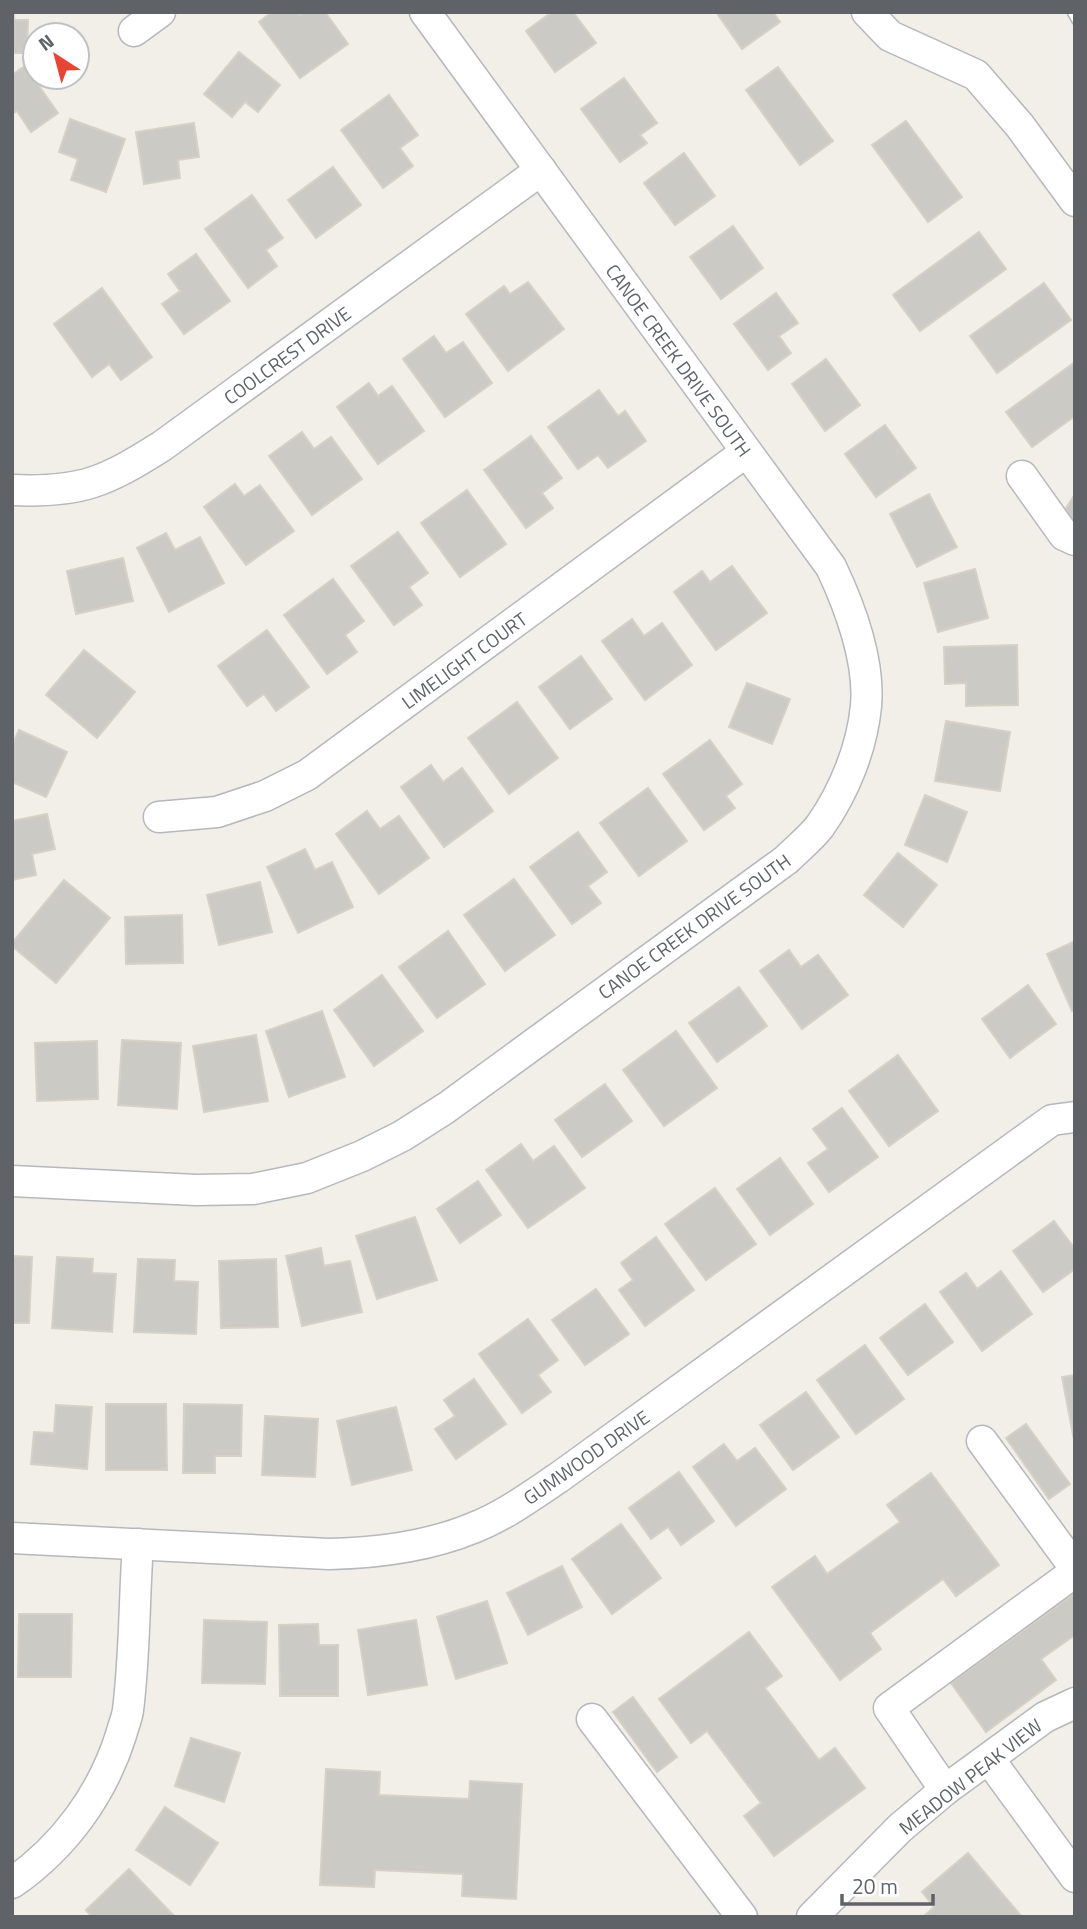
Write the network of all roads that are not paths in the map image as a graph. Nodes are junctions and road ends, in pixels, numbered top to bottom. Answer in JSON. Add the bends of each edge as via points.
{"nodes":[{"id":1,"x":160,"y":12,"type":"edge"},
{"id":2,"x":425,"y":12,"type":"edge"},
{"id":3,"x":867,"y":12,"type":"edge"},
{"id":4,"x":134,"y":31,"type":"dead end"},
{"id":5,"x":541,"y":170,"type":"junction"},
{"id":6,"x":1075,"y":201,"type":"edge"},
{"id":7,"x":746,"y":452,"type":"junction"},
{"id":8,"x":1022,"y":476,"type":"dead end"},
{"id":9,"x":12,"y":490,"type":"edge"},
{"id":10,"x":1075,"y":540,"type":"edge"},
{"id":11,"x":159,"y":817,"type":"dead end"},
{"id":12,"x":1075,"y":1117,"type":"edge"},
{"id":13,"x":12,"y":1181,"type":"edge"},
{"id":14,"x":982,"y":1441,"type":"dead end"},
{"id":15,"x":12,"y":1538,"type":"edge"},
{"id":16,"x":138,"y":1544,"type":"junction"},
{"id":17,"x":1075,"y":1570,"type":"edge"},
{"id":18,"x":1075,"y":1703,"type":"edge"},
{"id":19,"x":592,"y":1718,"type":"dead end"},
{"id":20,"x":989,"y":1759,"type":"junction"},
{"id":21,"x":945,"y":1790,"type":"junction"},
{"id":22,"x":1075,"y":1877,"type":"edge"},
{"id":23,"x":12,"y":1883,"type":"edge"},
{"id":24,"x":742,"y":1917,"type":"edge"},
{"id":25,"x":811,"y":1917,"type":"edge"}],
"edges":[{"from":1,"to":4,"type":"street"},
{"from":2,"to":5,"type":"street","name":"CANOE CREEK DRIVE SOUTH"},
{"from":3,"to":6,"type":"street","via":[[890,36],[976,75]]},
{"from":5,"to":7,"type":"street","name":"CANOE CREEK DRIVE SOUTH"},
{"from":5,"to":9,"type":"street","name":"COOLCREST DRIVE","via":[[122,471],[82,487],[48,492]]},
{"from":7,"to":11,"type":"street","name":"LIMELIGHT COURT","via":[[307,775],[217,812]]},
{"from":7,"to":13,"type":"street","name":"CANOE CREEK DRIVE SOUTH","via":[[831,567],[849,604],[863,660],[866,705],[843,788],[819,827],[794,852],[446,1108],[362,1156],[307,1178],[253,1189]]},
{"from":8,"to":10,"type":"street","via":[[1064,535]]},
{"from":12,"to":16,"type":"street","name":"GUMWOOD DRIVE","via":[[1052,1120],[558,1478],[474,1528],[377,1553]]},
{"from":14,"to":17,"type":"street"},
{"from":15,"to":16,"type":"street","name":"GUMWOOD DRIVE"},
{"from":16,"to":23,"type":"street","via":[[128,1712],[114,1757],[94,1799],[62,1841]]},
{"from":17,"to":21,"type":"street","via":[[889,1708]]},
{"from":18,"to":20,"type":"street","name":"MEADOW PEAK VIEW","via":[[1045,1717]]},
{"from":19,"to":24,"type":"street"},
{"from":20,"to":21,"type":"street","name":"MEADOW PEAK VIEW"},
{"from":20,"to":22,"type":"street"},
{"from":21,"to":25,"type":"street","name":"MEADOW PEAK VIEW"}]}
